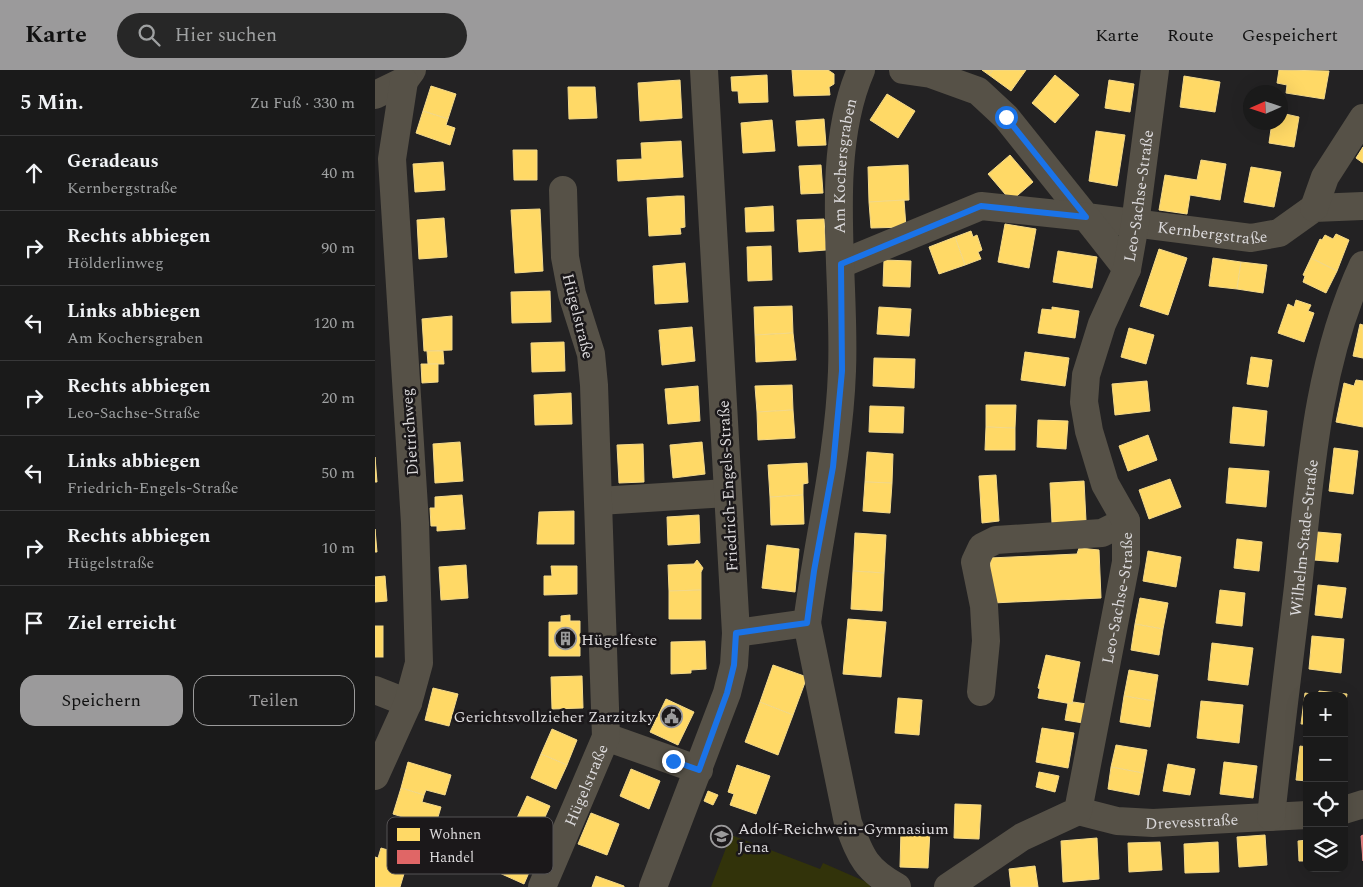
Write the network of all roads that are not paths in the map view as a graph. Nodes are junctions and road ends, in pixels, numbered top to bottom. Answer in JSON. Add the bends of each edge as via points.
{"nodes":[{"id":1,"x":704,"y":70,"type":"edge"},
{"id":2,"x":861,"y":70,"type":"edge"},
{"id":3,"x":903,"y":70,"type":"edge"},
{"id":4,"x":1155,"y":70,"type":"edge"},
{"id":5,"x":408,"y":76,"type":"edge"},
{"id":6,"x":375,"y":95,"type":"edge"},
{"id":7,"x":1363,"y":118,"type":"edge"},
{"id":8,"x":563,"y":190,"type":"dead end"},
{"id":9,"x":1363,"y":206,"type":"edge"},
{"id":10,"x":1314,"y":208,"type":"junction"},
{"id":11,"x":1086,"y":217,"type":"junction"},
{"id":12,"x":1135,"y":224,"type":"junction"},
{"id":13,"x":841,"y":264,"type":"junction"},
{"id":14,"x":1363,"y":265,"type":"edge"},
{"id":15,"x":1127,"y":269,"type":"junction"},
{"id":16,"x":727,"y":493,"type":"junction"},
{"id":17,"x":599,"y":501,"type":"junction"},
{"id":18,"x":1126,"y":521,"type":"junction"},
{"id":19,"x":807,"y":623,"type":"junction"},
{"id":20,"x":736,"y":633,"type":"junction"},
{"id":21,"x":375,"y":690,"type":"edge"},
{"id":22,"x":981,"y":692,"type":"dead end"},
{"id":23,"x":408,"y":703,"type":"junction"},
{"id":24,"x":607,"y":737,"type":"junction"},
{"id":25,"x":699,"y":770,"type":"junction"},
{"id":26,"x":375,"y":776,"type":"edge"},
{"id":27,"x":1363,"y":804,"type":"edge"},
{"id":28,"x":1348,"y":809,"type":"edge"},
{"id":29,"x":1078,"y":811,"type":"junction"},
{"id":30,"x":1303,"y":815,"type":"edge"},
{"id":31,"x":1271,"y":817,"type":"junction"},
{"id":32,"x":553,"y":862,"type":"edge"},
{"id":33,"x":548,"y":874,"type":"edge"},
{"id":34,"x":542,"y":887,"type":"edge"},
{"id":35,"x":653,"y":887,"type":"edge"},
{"id":36,"x":897,"y":887,"type":"edge"},
{"id":37,"x":947,"y":887,"type":"edge"}],
"edges":[{"from":1,"to":16,"type":"street","name":"Friedrich-Engels-Straße"},
{"from":2,"to":13,"type":"street","name":"Am Kochersgraben","via":[[852,91],[840,154]]},
{"from":3,"to":11,"type":"street","via":[[931,74],[978,91],[1006,117]]},
{"from":4,"to":12,"type":"street","name":"Leo-Sachse-Straße"},
{"from":5,"to":6,"type":"street"},
{"from":5,"to":23,"type":"street","name":"Dietrichweg","via":[[392,159],[418,594],[419,663]]},
{"from":7,"to":10,"type":"street","via":[[1325,177]]},
{"from":8,"to":17,"type":"street","name":"Hügelstraße","via":[[565,257],[572,294],[591,354]]},
{"from":9,"to":10,"type":"street"},
{"from":10,"to":12,"type":"street","name":"Kernbergstraße","via":[[1279,233],[1251,238]]},
{"from":11,"to":12,"type":"street","name":"Kernbergstraße"},
{"from":11,"to":13,"type":"street","name":"Kernbergstraße","via":[[981,206]]},
{"from":11,"to":15,"type":"street"},
{"from":12,"to":15,"type":"street","name":"Leo-Sachse-Straße"},
{"from":13,"to":19,"type":"street","name":"Am Kochersgraben","via":[[842,371],[836,438]]},
{"from":14,"to":31,"type":"street","name":"Wilhelm-Stade-Straße","via":[[1344,312],[1323,386],[1307,484]]},
{"from":15,"to":18,"type":"street","name":"Leo-Sachse-Straße","via":[[1102,324],[1086,375],[1084,402],[1105,484]]},
{"from":16,"to":17,"type":"street"},
{"from":16,"to":20,"type":"street","name":"Friedrich-Engels-Straße"},
{"from":17,"to":24,"type":"street","name":"Hügelstraße"},
{"from":18,"to":22,"type":"street","via":[[1102,533],[996,540],[982,547],[975,562],[984,606],[986,641]]},
{"from":18,"to":29,"type":"street","name":"Leo-Sachse-Straße","via":[[1127,562]]},
{"from":19,"to":20,"type":"street"},
{"from":19,"to":36,"type":"street","via":[[848,823],[858,850],[875,874]]},
{"from":20,"to":25,"type":"street","name":"Friedrich-Engels-Straße","via":[[734,665],[727,693]]},
{"from":21,"to":23,"type":"street"},
{"from":23,"to":26,"type":"street","name":"Dietrichweg"},
{"from":24,"to":25,"type":"street","name":"Hügelstraße"},
{"from":24,"to":32,"type":"street","name":"Hügelstraße"},
{"from":25,"to":35,"type":"street","name":"Friedrich-Engels-Straße"},
{"from":27,"to":28,"type":"street"},
{"from":29,"to":31,"type":"street","name":"Drevesstraße","via":[[1117,821],[1153,823]]},
{"from":29,"to":37,"type":"street","via":[[1022,837]]},
{"from":30,"to":31,"type":"street","name":"Drevesstraße"},
{"from":33,"to":34,"type":"street","name":"Hügelstraße"}]}
